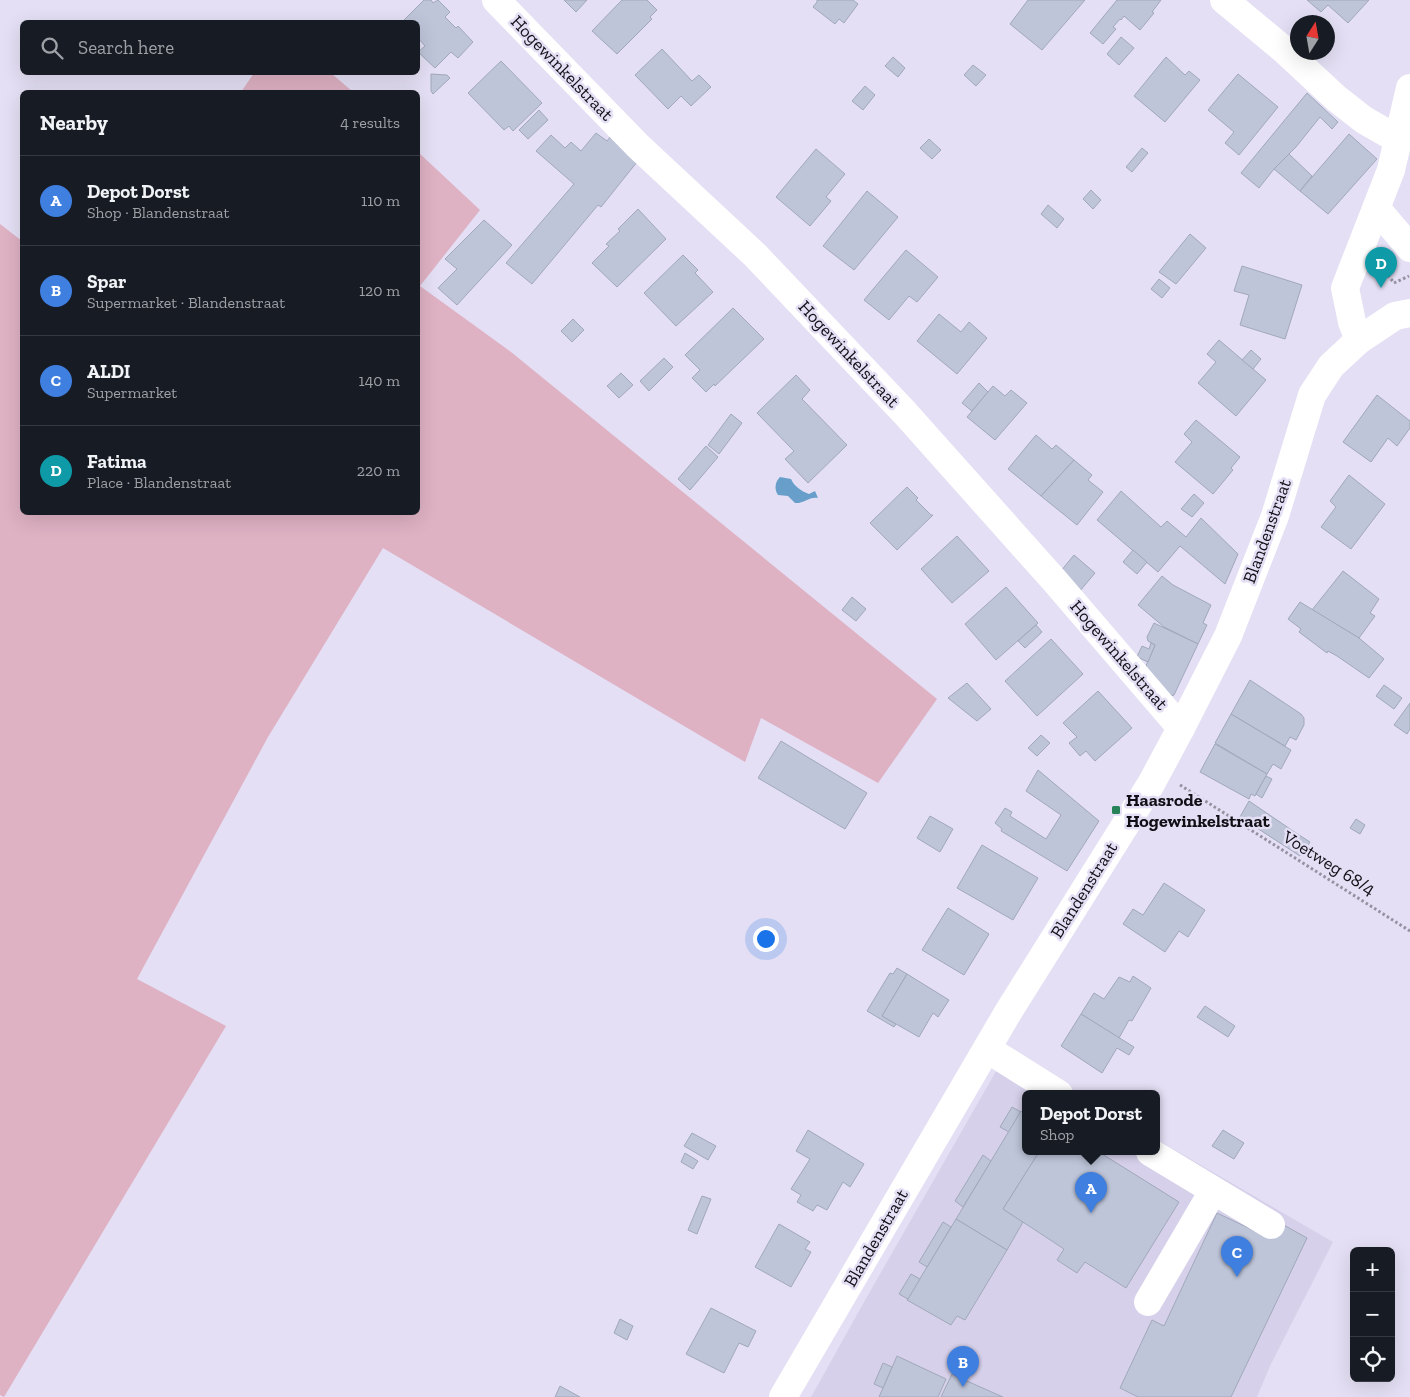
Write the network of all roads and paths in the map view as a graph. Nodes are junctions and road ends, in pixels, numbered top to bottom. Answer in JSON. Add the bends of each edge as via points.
{"nodes":[{"id":1,"x":496,"y":0,"type":"edge"},
{"id":2,"x":1224,"y":0,"type":"edge"},
{"id":3,"x":1410,"y":88,"type":"edge"},
{"id":4,"x":1404,"y":138,"type":"edge"},
{"id":5,"x":1377,"y":209,"type":"junction"},
{"id":6,"x":1410,"y":248,"type":"edge"},
{"id":7,"x":1410,"y":313,"type":"edge"},
{"id":8,"x":1359,"y":340,"type":"junction"},
{"id":9,"x":1181,"y":728,"type":"junction"},
{"id":10,"x":1158,"y":771,"type":"junction"},
{"id":11,"x":1410,"y":931,"type":"edge"},
{"id":12,"x":987,"y":1049,"type":"junction"},
{"id":13,"x":1053,"y":1090,"type":"edge"},
{"id":14,"x":1155,"y":1155,"type":"edge"},
{"id":15,"x":1213,"y":1191,"type":"junction"},
{"id":16,"x":1271,"y":1225,"type":"dead end"},
{"id":17,"x":1148,"y":1302,"type":"dead end"},
{"id":18,"x":783,"y":1397,"type":"edge"}],
"edges":[{"from":1,"to":9,"type":"street","name":"Hogewinkelstraat","via":[[638,146],[755,255],[905,413]]},
{"from":2,"to":4,"type":"street","via":[[1364,120]]},
{"from":3,"to":4,"type":"street"},
{"from":4,"to":5,"type":"street"},
{"from":5,"to":6,"type":"street"},
{"from":5,"to":8,"type":"street","via":[[1345,288]]},
{"from":7,"to":8,"type":"street","name":"Blandenstraat","via":[[1395,316]]},
{"from":8,"to":9,"type":"street","name":"Blandenstraat","via":[[1331,366],[1312,395],[1275,516],[1232,626]]},
{"from":9,"to":10,"type":"street","name":"Blandenstraat"},
{"from":10,"to":11,"type":"path","name":"Voetweg 68/4"},
{"from":10,"to":12,"type":"street","name":"Blandenstraat"},
{"from":12,"to":13,"type":"street"},
{"from":12,"to":18,"type":"street","name":"Blandenstraat"},
{"from":14,"to":15,"type":"street"},
{"from":15,"to":16,"type":"street"},
{"from":15,"to":17,"type":"street"}]}
